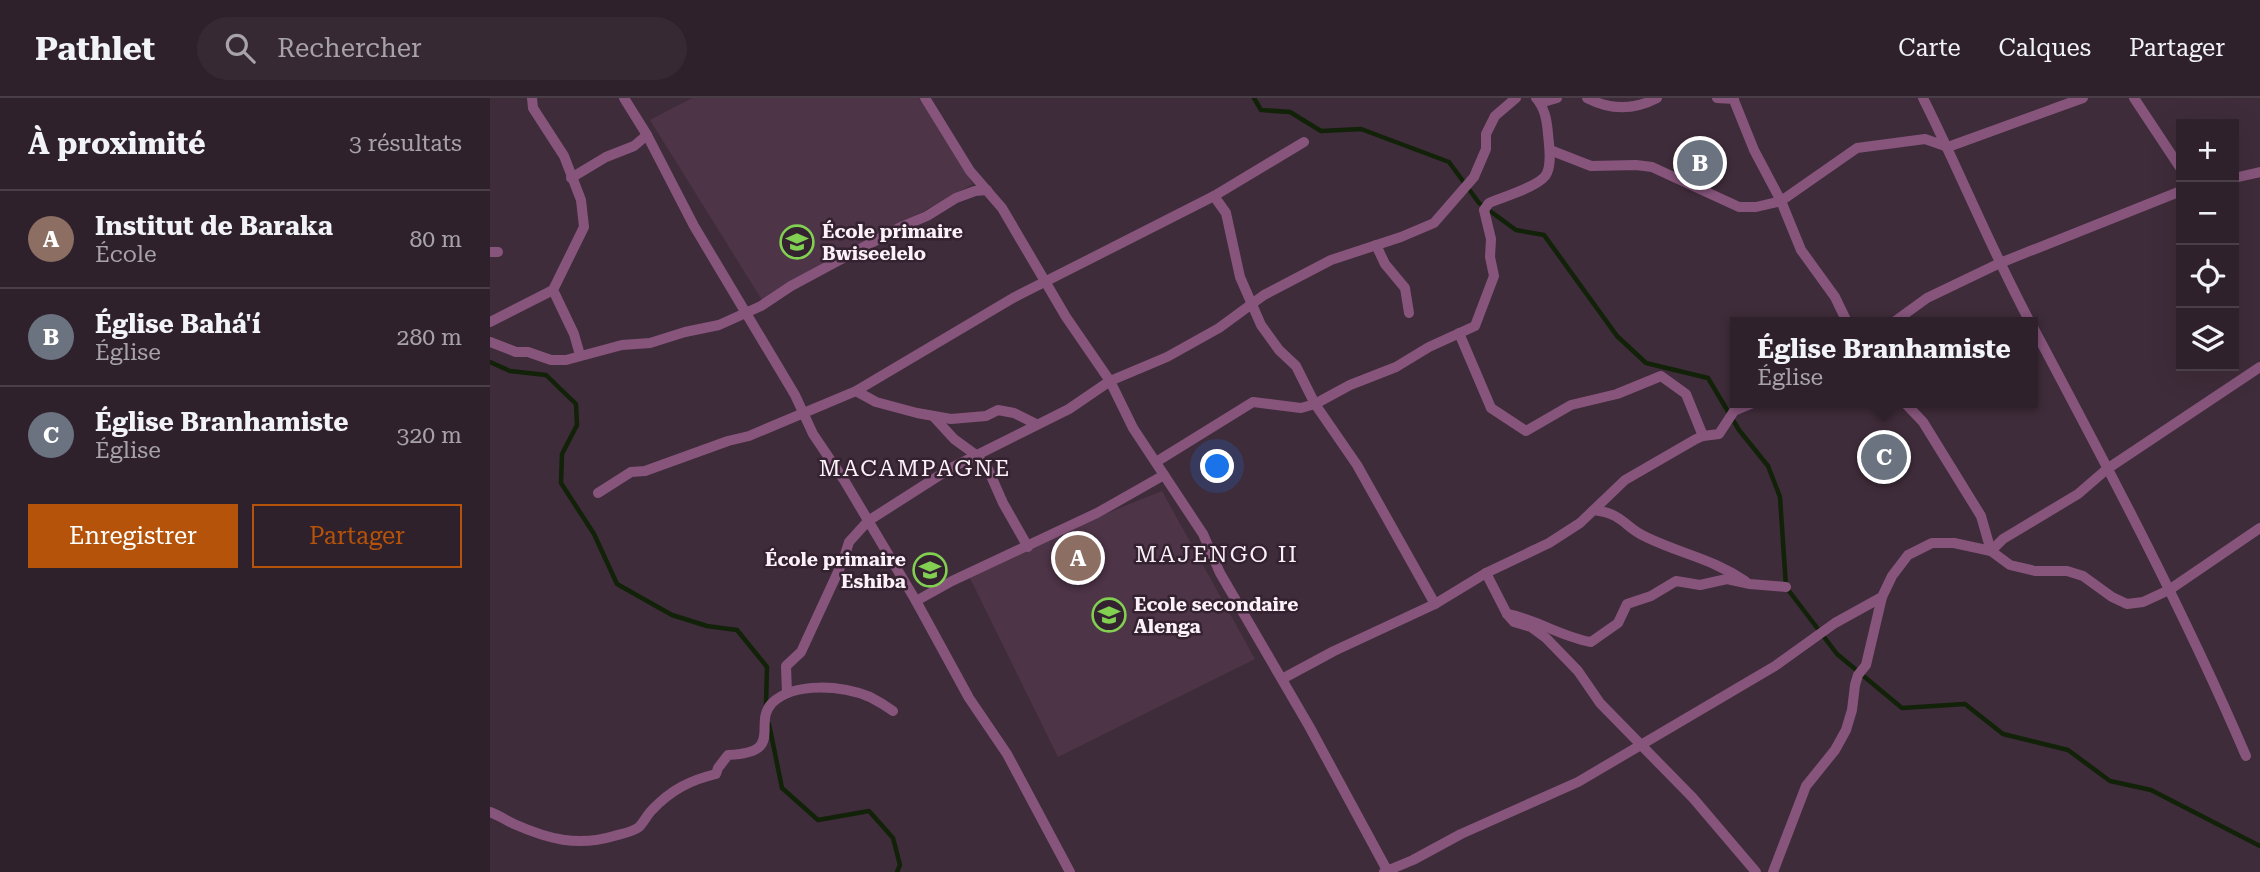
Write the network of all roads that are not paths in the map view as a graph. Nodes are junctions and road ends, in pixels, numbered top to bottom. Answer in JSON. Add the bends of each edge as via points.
{"nodes":[{"id":1,"x":532,"y":98,"type":"edge"},
{"id":2,"x":624,"y":98,"type":"edge"},
{"id":3,"x":925,"y":98,"type":"edge"},
{"id":4,"x":1516,"y":98,"type":"edge"},
{"id":5,"x":1557,"y":98,"type":"edge"},
{"id":6,"x":1587,"y":98,"type":"edge"},
{"id":7,"x":1657,"y":98,"type":"edge"},
{"id":8,"x":1717,"y":98,"type":"edge"},
{"id":9,"x":1734,"y":98,"type":"edge"},
{"id":10,"x":1923,"y":98,"type":"edge"},
{"id":11,"x":2083,"y":98,"type":"edge"},
{"id":12,"x":2134,"y":98,"type":"edge"},
{"id":13,"x":1538,"y":100,"type":"edge"},
{"id":14,"x":647,"y":135,"type":"junction"},
{"id":15,"x":1304,"y":142,"type":"dead end"},
{"id":16,"x":1948,"y":147,"type":"junction"},
{"id":17,"x":1549,"y":150,"type":"junction"},
{"id":18,"x":2176,"y":161,"type":"edge"},
{"id":19,"x":2260,"y":172,"type":"edge"},
{"id":20,"x":2239,"y":177,"type":"edge"},
{"id":21,"x":571,"y":178,"type":"junction"},
{"id":22,"x":987,"y":190,"type":"junction"},
{"id":23,"x":2176,"y":193,"type":"edge"},
{"id":24,"x":1214,"y":196,"type":"junction"},
{"id":25,"x":1782,"y":201,"type":"junction"},
{"id":26,"x":1376,"y":244,"type":"junction"},
{"id":27,"x":2000,"y":263,"type":"junction"},
{"id":28,"x":1046,"y":281,"type":"junction"},
{"id":29,"x":553,"y":290,"type":"junction"},
{"id":30,"x":1251,"y":304,"type":"junction"},
{"id":31,"x":1409,"y":313,"type":"dead end"},
{"id":32,"x":745,"y":314,"type":"junction"},
{"id":33,"x":1845,"y":317,"type":"edge"},
{"id":34,"x":1901,"y":317,"type":"edge"},
{"id":35,"x":2027,"y":317,"type":"edge"},
{"id":36,"x":490,"y":321,"type":"edge"},
{"id":37,"x":1459,"y":333,"type":"junction"},
{"id":38,"x":2038,"y":337,"type":"edge"},
{"id":39,"x":490,"y":342,"type":"edge"},
{"id":40,"x":580,"y":355,"type":"junction"},
{"id":41,"x":2260,"y":367,"type":"edge"},
{"id":42,"x":1110,"y":382,"type":"junction"},
{"id":43,"x":856,"y":391,"type":"junction"},
{"id":44,"x":1315,"y":404,"type":"junction"},
{"id":45,"x":1741,"y":408,"type":"edge"},
{"id":46,"x":1910,"y":408,"type":"edge"},
{"id":47,"x":803,"y":415,"type":"junction"},
{"id":48,"x":933,"y":416,"type":"junction"},
{"id":49,"x":1037,"y":424,"type":"junction"},
{"id":50,"x":1703,"y":436,"type":"junction"},
{"id":51,"x":976,"y":455,"type":"junction"},
{"id":52,"x":1156,"y":462,"type":"junction"},
{"id":53,"x":2107,"y":469,"type":"junction"},
{"id":54,"x":1164,"y":475,"type":"junction"},
{"id":55,"x":598,"y":493,"type":"dead end"},
{"id":56,"x":1594,"y":510,"type":"junction"},
{"id":57,"x":868,"y":521,"type":"junction"},
{"id":58,"x":2260,"y":528,"type":"edge"},
{"id":59,"x":1028,"y":547,"type":"junction"},
{"id":60,"x":1991,"y":551,"type":"junction"},
{"id":61,"x":1486,"y":573,"type":"junction"},
{"id":62,"x":1750,"y":584,"type":"junction"},
{"id":63,"x":1786,"y":587,"type":"dead end"},
{"id":64,"x":2169,"y":590,"type":"junction"},
{"id":65,"x":1882,"y":597,"type":"junction"},
{"id":66,"x":916,"y":601,"type":"junction"},
{"id":67,"x":1435,"y":604,"type":"junction"},
{"id":68,"x":1507,"y":614,"type":"junction"},
{"id":69,"x":1282,"y":679,"type":"junction"},
{"id":70,"x":787,"y":693,"type":"junction"},
{"id":71,"x":893,"y":711,"type":"dead end"},
{"id":72,"x":1638,"y":745,"type":"junction"},
{"id":73,"x":2246,"y":756,"type":"dead end"},
{"id":74,"x":490,"y":812,"type":"edge"},
{"id":75,"x":1070,"y":872,"type":"edge"},
{"id":76,"x":1386,"y":872,"type":"edge"},
{"id":77,"x":1756,"y":872,"type":"edge"},
{"id":78,"x":1773,"y":872,"type":"edge"}],
"edges":[{"from":1,"to":21,"type":"street"},
{"from":2,"to":14,"type":"street"},
{"from":3,"to":22,"type":"street"},
{"from":4,"to":26,"type":"street","via":[[1495,116],[1474,177],[1434,223]]},
{"from":5,"to":13,"type":"street"},
{"from":6,"to":7,"type":"street","via":[[1599,105],[1634,108]]},
{"from":8,"to":9,"type":"street"},
{"from":9,"to":25,"type":"street","via":[[1754,150]]},
{"from":10,"to":16,"type":"street"},
{"from":11,"to":16,"type":"street"},
{"from":12,"to":18,"type":"street"},
{"from":13,"to":17,"type":"street","via":[[1546,118]]},
{"from":14,"to":21,"type":"street"},
{"from":14,"to":32,"type":"street"},
{"from":15,"to":24,"type":"street"},
{"from":16,"to":25,"type":"street","via":[[1924,139],[1857,148]]},
{"from":16,"to":27,"type":"street"},
{"from":17,"to":25,"type":"street","via":[[1591,166],[1652,167],[1740,207]]},
{"from":17,"to":37,"type":"street","via":[[1547,173],[1538,183],[1484,210],[1494,276],[1475,326]]},
{"from":19,"to":20,"type":"street"},
{"from":21,"to":29,"type":"street","via":[[581,200],[583,227]]},
{"from":22,"to":28,"type":"street"},
{"from":22,"to":32,"type":"street","via":[[956,198]]},
{"from":23,"to":27,"type":"street"},
{"from":24,"to":28,"type":"street"},
{"from":24,"to":30,"type":"street","via":[[1226,213]]},
{"from":25,"to":33,"type":"street","via":[[1801,250]]},
{"from":26,"to":30,"type":"street","via":[[1331,260]]},
{"from":26,"to":31,"type":"street","via":[[1405,288]]},
{"from":27,"to":34,"type":"street"},
{"from":27,"to":35,"type":"street"},
{"from":28,"to":42,"type":"street"},
{"from":28,"to":43,"type":"street"},
{"from":29,"to":36,"type":"street"},
{"from":29,"to":40,"type":"street"},
{"from":30,"to":42,"type":"street","via":[[1167,357]]},
{"from":30,"to":44,"type":"street","via":[[1261,325],[1296,366]]},
{"from":32,"to":40,"type":"street","via":[[719,326]]},
{"from":32,"to":47,"type":"street"},
{"from":37,"to":44,"type":"street"},
{"from":37,"to":50,"type":"street","via":[[1491,408],[1525,430],[1571,405],[1618,394],[1661,376],[1686,394]]},
{"from":38,"to":53,"type":"street"},
{"from":39,"to":40,"type":"street","via":[[551,360]]},
{"from":41,"to":53,"type":"street"},
{"from":42,"to":49,"type":"street"},
{"from":42,"to":52,"type":"street"},
{"from":43,"to":47,"type":"street"},
{"from":43,"to":48,"type":"street","via":[[876,402]]},
{"from":44,"to":52,"type":"street","via":[[1301,408],[1253,402]]},
{"from":44,"to":67,"type":"street","via":[[1357,465]]},
{"from":45,"to":50,"type":"street","via":[[1719,434]]},
{"from":46,"to":60,"type":"street","via":[[1981,516]]},
{"from":47,"to":55,"type":"street","via":[[631,472]]},
{"from":47,"to":57,"type":"street"},
{"from":48,"to":49,"type":"street","via":[[986,416],[998,410],[1014,412]]},
{"from":48,"to":51,"type":"street"},
{"from":49,"to":51,"type":"street"},
{"from":50,"to":56,"type":"street","via":[[1625,480]]},
{"from":51,"to":57,"type":"street"},
{"from":51,"to":59,"type":"street","via":[[988,469]]},
{"from":52,"to":54,"type":"street"},
{"from":53,"to":60,"type":"street","via":[[2078,494]]},
{"from":53,"to":64,"type":"street"},
{"from":54,"to":59,"type":"street"},
{"from":54,"to":69,"type":"street","via":[[1203,534],[1220,573]]},
{"from":56,"to":61,"type":"street","via":[[1549,543]]},
{"from":56,"to":62,"type":"street","via":[[1610,512],[1643,536],[1705,558]]},
{"from":57,"to":66,"type":"street"},
{"from":57,"to":70,"type":"street","via":[[849,542],[801,652],[786,666]]},
{"from":58,"to":64,"type":"street"},
{"from":59,"to":66,"type":"street"},
{"from":60,"to":64,"type":"street","via":[[2010,565],[2083,576],[2127,604]]},
{"from":60,"to":65,"type":"street","via":[[1932,543],[1908,555]]},
{"from":61,"to":67,"type":"street"},
{"from":61,"to":68,"type":"street"},
{"from":62,"to":63,"type":"street"},
{"from":62,"to":68,"type":"street","via":[[1727,579],[1700,585],[1676,582],[1627,604],[1618,623],[1591,642]]},
{"from":64,"to":73,"type":"street"},
{"from":65,"to":72,"type":"street"},
{"from":65,"to":78,"type":"street","via":[[1846,730],[1806,786]]},
{"from":66,"to":75,"type":"street","via":[[969,698],[1007,754]]},
{"from":67,"to":69,"type":"street"},
{"from":68,"to":72,"type":"street","via":[[1546,638]]},
{"from":69,"to":76,"type":"street"},
{"from":70,"to":71,"type":"street","via":[[854,692]]},
{"from":70,"to":74,"type":"street","via":[[766,713],[766,731],[759,748],[750,754],[728,755],[716,774],[677,789],[650,811],[637,829],[589,842],[559,841]]},
{"from":72,"to":76,"type":"street","via":[[1578,782]]},
{"from":72,"to":77,"type":"street","via":[[1693,798]]}]}
